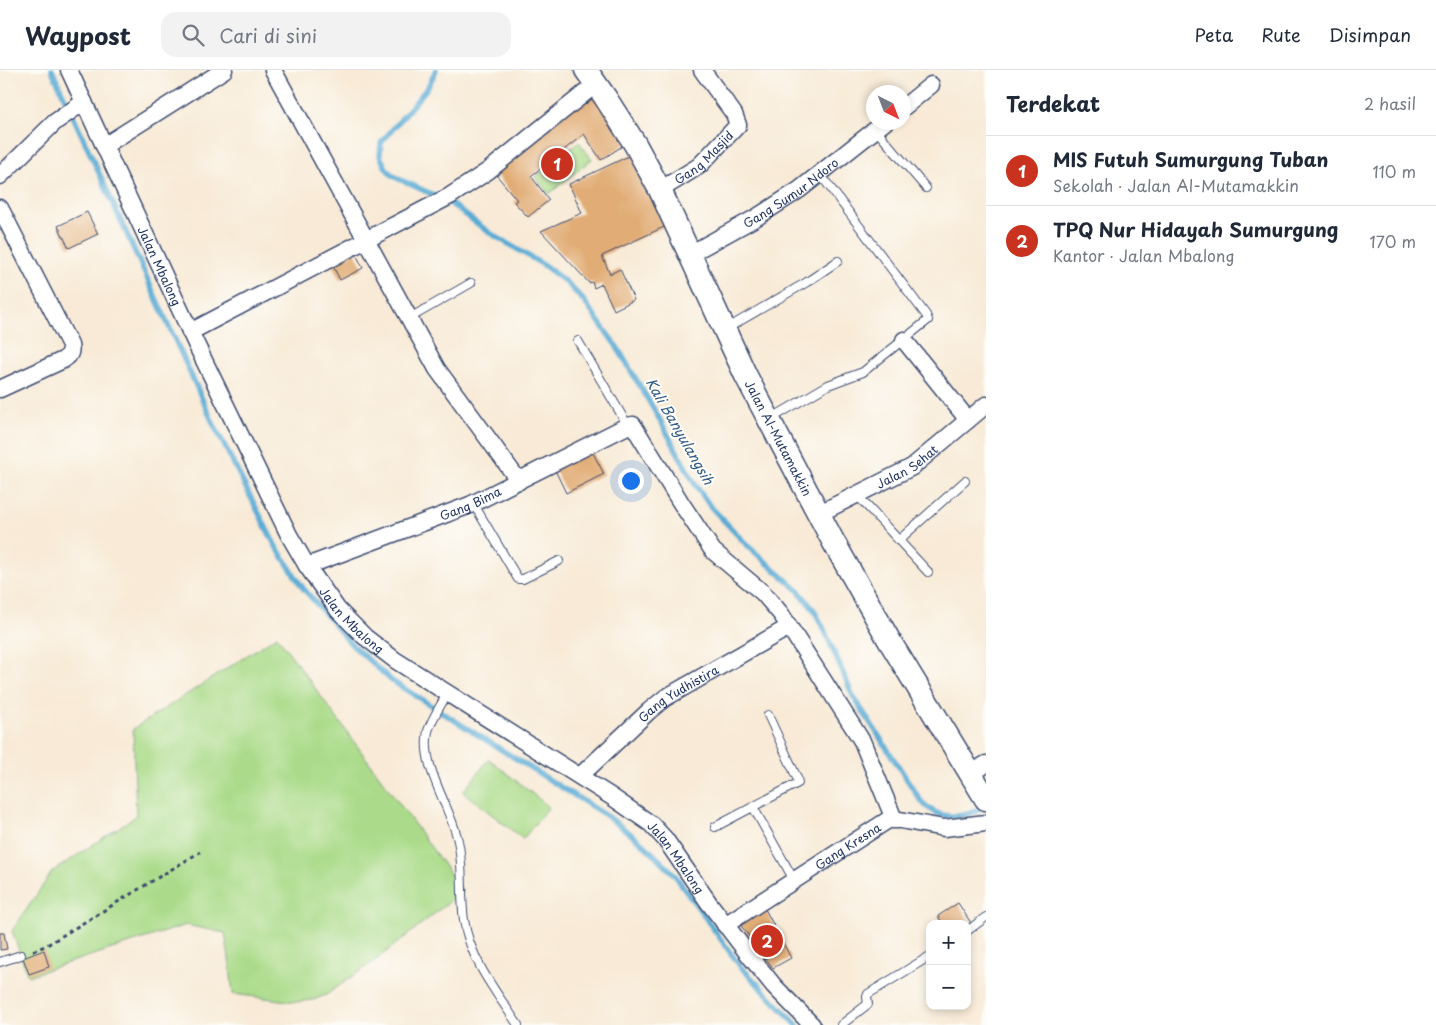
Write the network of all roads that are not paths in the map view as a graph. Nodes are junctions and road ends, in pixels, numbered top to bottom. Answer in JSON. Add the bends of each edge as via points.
{"nodes":[{"id":1,"x":69,"y":70,"type":"edge"},
{"id":2,"x":224,"y":70,"type":"edge"},
{"id":3,"x":273,"y":70,"type":"edge"},
{"id":4,"x":702,"y":70,"type":"edge"},
{"id":5,"x":591,"y":77,"type":"edge"},
{"id":6,"x":931,"y":85,"type":"dead end"},
{"id":7,"x":911,"y":101,"type":"edge"},
{"id":8,"x":81,"y":103,"type":"junction"},
{"id":9,"x":875,"y":130,"type":"edge"},
{"id":10,"x":883,"y":130,"type":"edge"},
{"id":11,"x":104,"y":146,"type":"junction"},
{"id":12,"x":820,"y":174,"type":"junction"},
{"id":13,"x":0,"y":176,"type":"edge"},
{"id":14,"x":926,"y":188,"type":"dead end"},
{"id":15,"x":660,"y":190,"type":"junction"},
{"id":16,"x":0,"y":208,"type":"edge"},
{"id":17,"x":366,"y":240,"type":"junction"},
{"id":18,"x":690,"y":254,"type":"junction"},
{"id":19,"x":838,"y":261,"type":"dead end"},
{"id":20,"x":471,"y":283,"type":"dead end"},
{"id":21,"x":408,"y":319,"type":"junction"},
{"id":22,"x":724,"y":330,"type":"junction"},
{"id":23,"x":190,"y":332,"type":"junction"},
{"id":24,"x":904,"y":340,"type":"junction"},
{"id":25,"x":578,"y":341,"type":"dead end"},
{"id":26,"x":0,"y":389,"type":"edge"},
{"id":27,"x":986,"y":405,"type":"edge"},
{"id":28,"x":769,"y":420,"type":"junction"},
{"id":29,"x":968,"y":420,"type":"junction"},
{"id":30,"x":628,"y":426,"type":"junction"},
{"id":31,"x":965,"y":480,"type":"dead end"},
{"id":32,"x":520,"y":481,"type":"junction"},
{"id":33,"x":857,"y":495,"type":"junction"},
{"id":34,"x":473,"y":504,"type":"junction"},
{"id":35,"x":818,"y":514,"type":"junction"},
{"id":36,"x":899,"y":540,"type":"junction"},
{"id":37,"x":559,"y":561,"type":"dead end"},
{"id":38,"x":307,"y":566,"type":"junction"},
{"id":39,"x":928,"y":572,"type":"dead end"},
{"id":40,"x":789,"y":627,"type":"junction"},
{"id":41,"x":445,"y":698,"type":"junction"},
{"id":42,"x":768,"y":715,"type":"dead end"},
{"id":43,"x":977,"y":772,"type":"edge"},
{"id":44,"x":580,"y":776,"type":"junction"},
{"id":45,"x":986,"y":799,"type":"edge"},
{"id":46,"x":753,"y":807,"type":"junction"},
{"id":47,"x":894,"y":819,"type":"junction"},
{"id":48,"x":986,"y":824,"type":"edge"},
{"id":49,"x":715,"y":827,"type":"dead end"},
{"id":50,"x":794,"y":880,"type":"junction"},
{"id":51,"x":986,"y":918,"type":"edge"},
{"id":52,"x":725,"y":925,"type":"junction"},
{"id":53,"x":971,"y":928,"type":"edge"},
{"id":54,"x":21,"y":955,"type":"road end"},
{"id":55,"x":926,"y":958,"type":"edge"},
{"id":56,"x":0,"y":962,"type":"edge"},
{"id":57,"x":518,"y":1025,"type":"edge"},
{"id":58,"x":812,"y":1025,"type":"edge"},
{"id":59,"x":841,"y":1025,"type":"edge"}],
"edges":[{"from":1,"to":8,"type":"street","name":"Jalan Mbalong"},
{"from":2,"to":11,"type":"street"},
{"from":3,"to":17,"type":"street"},
{"from":4,"to":15,"type":"street","name":"Gang Masjid","via":[[734,114],[738,125],[699,166]]},
{"from":5,"to":15,"type":"street","name":"Jalan Al-Mutamakkin","via":[[635,144]]},
{"from":5,"to":17,"type":"street","via":[[473,181]]},
{"from":6,"to":7,"type":"street"},
{"from":8,"to":11,"type":"street","name":"Jalan Mbalong"},
{"from":8,"to":13,"type":"street","via":[[55,122]]},
{"from":9,"to":12,"type":"street","name":"Gang Sumur Ndoro"},
{"from":10,"to":14,"type":"lane"},
{"from":11,"to":23,"type":"street","name":"Jalan Mbalong"},
{"from":12,"to":18,"type":"street","name":"Gang Sumur Ndoro","via":[[757,217]]},
{"from":12,"to":24,"type":"lane","via":[[927,316],[927,322]]},
{"from":15,"to":18,"type":"street","name":"Jalan Al-Mutamakkin"},
{"from":16,"to":26,"type":"street","via":[[71,351],[67,358]]},
{"from":17,"to":21,"type":"street"},
{"from":17,"to":23,"type":"street"},
{"from":18,"to":22,"type":"street","name":"Jalan Al-Mutamakkin"},
{"from":19,"to":22,"type":"lane"},
{"from":20,"to":21,"type":"lane"},
{"from":21,"to":32,"type":"street","via":[[436,369]]},
{"from":22,"to":28,"type":"street","name":"Jalan Al-Mutamakkin"},
{"from":23,"to":38,"type":"street","name":"Jalan Mbalong"},
{"from":24,"to":28,"type":"lane","via":[[864,372],[825,387]]},
{"from":24,"to":29,"type":"street"},
{"from":25,"to":30,"type":"lane"},
{"from":27,"to":29,"type":"street","name":"Jalan Sehat"},
{"from":28,"to":35,"type":"street","name":"Jalan Al-Mutamakkin"},
{"from":29,"to":33,"type":"street","name":"Jalan Sehat","via":[[912,467]]},
{"from":30,"to":32,"type":"street","name":"Gang Bima"},
{"from":30,"to":40,"type":"street","via":[[636,428],[713,551],[769,599]]},
{"from":31,"to":36,"type":"lane"},
{"from":32,"to":34,"type":"street","name":"Gang Bima"},
{"from":33,"to":35,"type":"street","name":"Jalan Sehat"},
{"from":33,"to":36,"type":"lane"},
{"from":34,"to":37,"type":"lane","via":[[518,579]]},
{"from":34,"to":38,"type":"street","name":"Gang Bima"},
{"from":35,"to":43,"type":"street","name":"Jalan Al-Mutamakkin","via":[[890,640]]},
{"from":36,"to":39,"type":"lane"},
{"from":38,"to":41,"type":"street","name":"Jalan Mbalong","via":[[338,610],[365,637]]},
{"from":40,"to":44,"type":"street","name":"Gang Yudhistira","via":[[660,702]]},
{"from":40,"to":47,"type":"street","via":[[862,741]]},
{"from":41,"to":44,"type":"street","name":"Jalan Mbalong"},
{"from":41,"to":57,"type":"lane","via":[[427,737],[428,755],[459,842],[466,930],[481,968]]},
{"from":42,"to":46,"type":"lane","via":[[798,783]]},
{"from":43,"to":45,"type":"street","name":"Jalan Al-Mutamakkin"},
{"from":44,"to":52,"type":"street","name":"Jalan Mbalong","via":[[630,808],[657,830]]},
{"from":46,"to":49,"type":"lane"},
{"from":46,"to":50,"type":"lane"},
{"from":47,"to":48,"type":"street","name":"Gang Kresna","via":[[944,828]]},
{"from":47,"to":50,"type":"street","name":"Gang Kresna","via":[[881,824]]},
{"from":50,"to":52,"type":"street","name":"Gang Kresna"},
{"from":51,"to":53,"type":"lane"},
{"from":52,"to":58,"type":"street","name":"Jalan Mbalong","via":[[774,986]]},
{"from":54,"to":56,"type":"lane"},
{"from":55,"to":59,"type":"lane","via":[[868,994],[868,1004]]}]}
